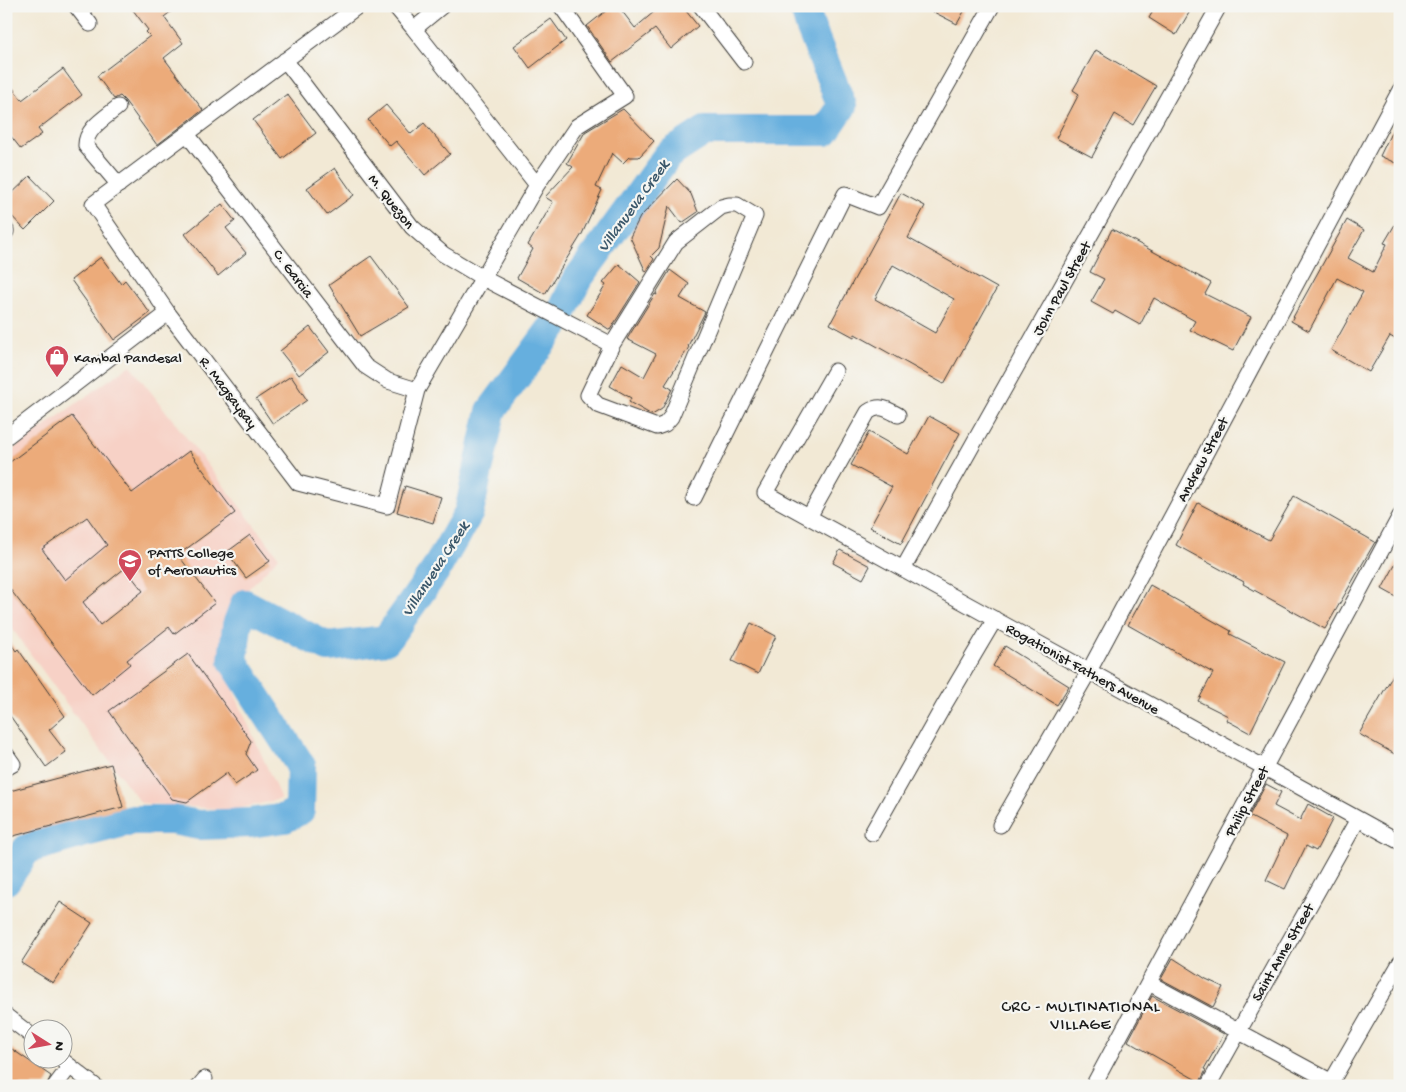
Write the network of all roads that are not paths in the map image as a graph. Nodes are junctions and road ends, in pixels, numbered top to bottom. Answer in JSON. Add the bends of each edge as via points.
{"nodes":[{"id":1,"x":76,"y":6,"type":"edge"},
{"id":2,"x":358,"y":6,"type":"edge"},
{"id":3,"x":394,"y":6,"type":"edge"},
{"id":4,"x":442,"y":6,"type":"edge"},
{"id":5,"x":701,"y":6,"type":"edge"},
{"id":6,"x":992,"y":6,"type":"edge"},
{"id":7,"x":1219,"y":6,"type":"edge"},
{"id":8,"x":562,"y":7,"type":"edge"},
{"id":9,"x":90,"y":24,"type":"dead end"},
{"id":10,"x":414,"y":28,"type":"junction"},
{"id":11,"x":285,"y":60,"type":"junction"},
{"id":12,"x":744,"y":62,"type":"dead end"},
{"id":13,"x":1400,"y":90,"type":"edge"},
{"id":14,"x":118,"y":107,"type":"dead end"},
{"id":15,"x":187,"y":134,"type":"junction"},
{"id":16,"x":119,"y":185,"type":"junction"},
{"id":17,"x":537,"y":185,"type":"junction"},
{"id":18,"x":483,"y":278,"type":"junction"},
{"id":19,"x":168,"y":313,"type":"junction"},
{"id":20,"x":612,"y":345,"type":"junction"},
{"id":21,"x":835,"y":371,"type":"dead end"},
{"id":22,"x":417,"y":390,"type":"junction"},
{"id":23,"x":898,"y":415,"type":"dead end"},
{"id":24,"x":6,"y":437,"type":"edge"},
{"id":25,"x":694,"y":498,"type":"dead end"},
{"id":26,"x":1400,"y":516,"type":"edge"},
{"id":27,"x":809,"y":517,"type":"junction"},
{"id":28,"x":903,"y":569,"type":"junction"},
{"id":29,"x":995,"y":620,"type":"junction"},
{"id":30,"x":1089,"y":671,"type":"junction"},
{"id":31,"x":6,"y":754,"type":"edge"},
{"id":32,"x":6,"y":768,"type":"edge"},
{"id":33,"x":1264,"y":768,"type":"junction"},
{"id":34,"x":1358,"y":819,"type":"junction"},
{"id":35,"x":1000,"y":825,"type":"dead end"},
{"id":36,"x":872,"y":833,"type":"dead end"},
{"id":37,"x":1400,"y":842,"type":"edge"},
{"id":38,"x":1400,"y":963,"type":"edge"},
{"id":39,"x":1148,"y":982,"type":"junction"},
{"id":40,"x":6,"y":1016,"type":"edge"},
{"id":41,"x":22,"y":1028,"type":"edge"},
{"id":42,"x":1238,"y":1031,"type":"junction"},
{"id":43,"x":72,"y":1068,"type":"edge"},
{"id":44,"x":63,"y":1070,"type":"edge"},
{"id":45,"x":1330,"y":1084,"type":"edge"},
{"id":46,"x":55,"y":1086,"type":"edge"},
{"id":47,"x":95,"y":1086,"type":"edge"},
{"id":48,"x":1093,"y":1086,"type":"edge"},
{"id":49,"x":1208,"y":1086,"type":"edge"}],
"edges":[{"from":1,"to":9,"type":"street"},
{"from":2,"to":11,"type":"street","name":"R. Magsaysay"},
{"from":3,"to":10,"type":"street"},
{"from":4,"to":10,"type":"street"},
{"from":5,"to":12,"type":"street"},
{"from":6,"to":25,"type":"street","via":[[878,207],[845,194]]},
{"from":7,"to":28,"type":"street","name":"John Paul Street"},
{"from":8,"to":17,"type":"street","name":"R. Magsaysay","via":[[625,96],[577,126]]},
{"from":10,"to":17,"type":"street"},
{"from":11,"to":15,"type":"street","name":"R. Magsaysay"},
{"from":11,"to":18,"type":"street","name":"M. Quezon","via":[[412,227],[443,254]]},
{"from":13,"to":30,"type":"street","name":"Andrew Street"},
{"from":14,"to":16,"type":"street","via":[[87,136],[86,146]]},
{"from":15,"to":16,"type":"street","name":"R. Magsaysay"},
{"from":15,"to":22,"type":"street","name":"C. Garcia","via":[[365,366],[388,381]]},
{"from":16,"to":19,"type":"street","name":"R. Magsaysay","via":[[93,204]]},
{"from":17,"to":18,"type":"street","name":"R. Magsaysay"},
{"from":18,"to":20,"type":"street","name":"M. Quezon"},
{"from":18,"to":22,"type":"street","name":"R. Magsaysay"},
{"from":19,"to":22,"type":"street","name":"R. Magsaysay","via":[[298,483],[387,506]]},
{"from":19,"to":24,"type":"street"},
{"from":20,"to":20,"type":"street","via":[[676,242],[721,207],[736,205],[755,216],[671,417],[665,424],[657,427],[592,401],[588,395]]},
{"from":21,"to":27,"type":"street","name":"Rogationist Fathers Avenue","via":[[765,493]]},
{"from":23,"to":27,"type":"street","via":[[875,407],[868,412]]},
{"from":26,"to":33,"type":"street","name":"Philip Street"},
{"from":27,"to":28,"type":"street","name":"Rogationist Fathers Avenue"},
{"from":28,"to":29,"type":"street","name":"Rogationist Fathers Avenue"},
{"from":29,"to":30,"type":"street","name":"Rogationist Fathers Avenue"},
{"from":29,"to":36,"type":"street"},
{"from":30,"to":33,"type":"street","name":"Rogationist Fathers Avenue"},
{"from":30,"to":35,"type":"street","name":"Andrew Street"},
{"from":31,"to":32,"type":"street","via":[[13,764]]},
{"from":33,"to":34,"type":"street","name":"Rogationist Fathers Avenue"},
{"from":33,"to":39,"type":"street","name":"Philip Street"},
{"from":34,"to":37,"type":"street","name":"Rogationist Fathers Avenue"},
{"from":34,"to":42,"type":"street","name":"Saint Anne Street"},
{"from":38,"to":45,"type":"street"},
{"from":39,"to":42,"type":"street"},
{"from":39,"to":48,"type":"street","name":"Philip Street"},
{"from":40,"to":41,"type":"street"},
{"from":42,"to":45,"type":"street"},
{"from":42,"to":49,"type":"street","name":"Saint Anne Street"},
{"from":43,"to":47,"type":"street"},
{"from":44,"to":46,"type":"street"}]}
